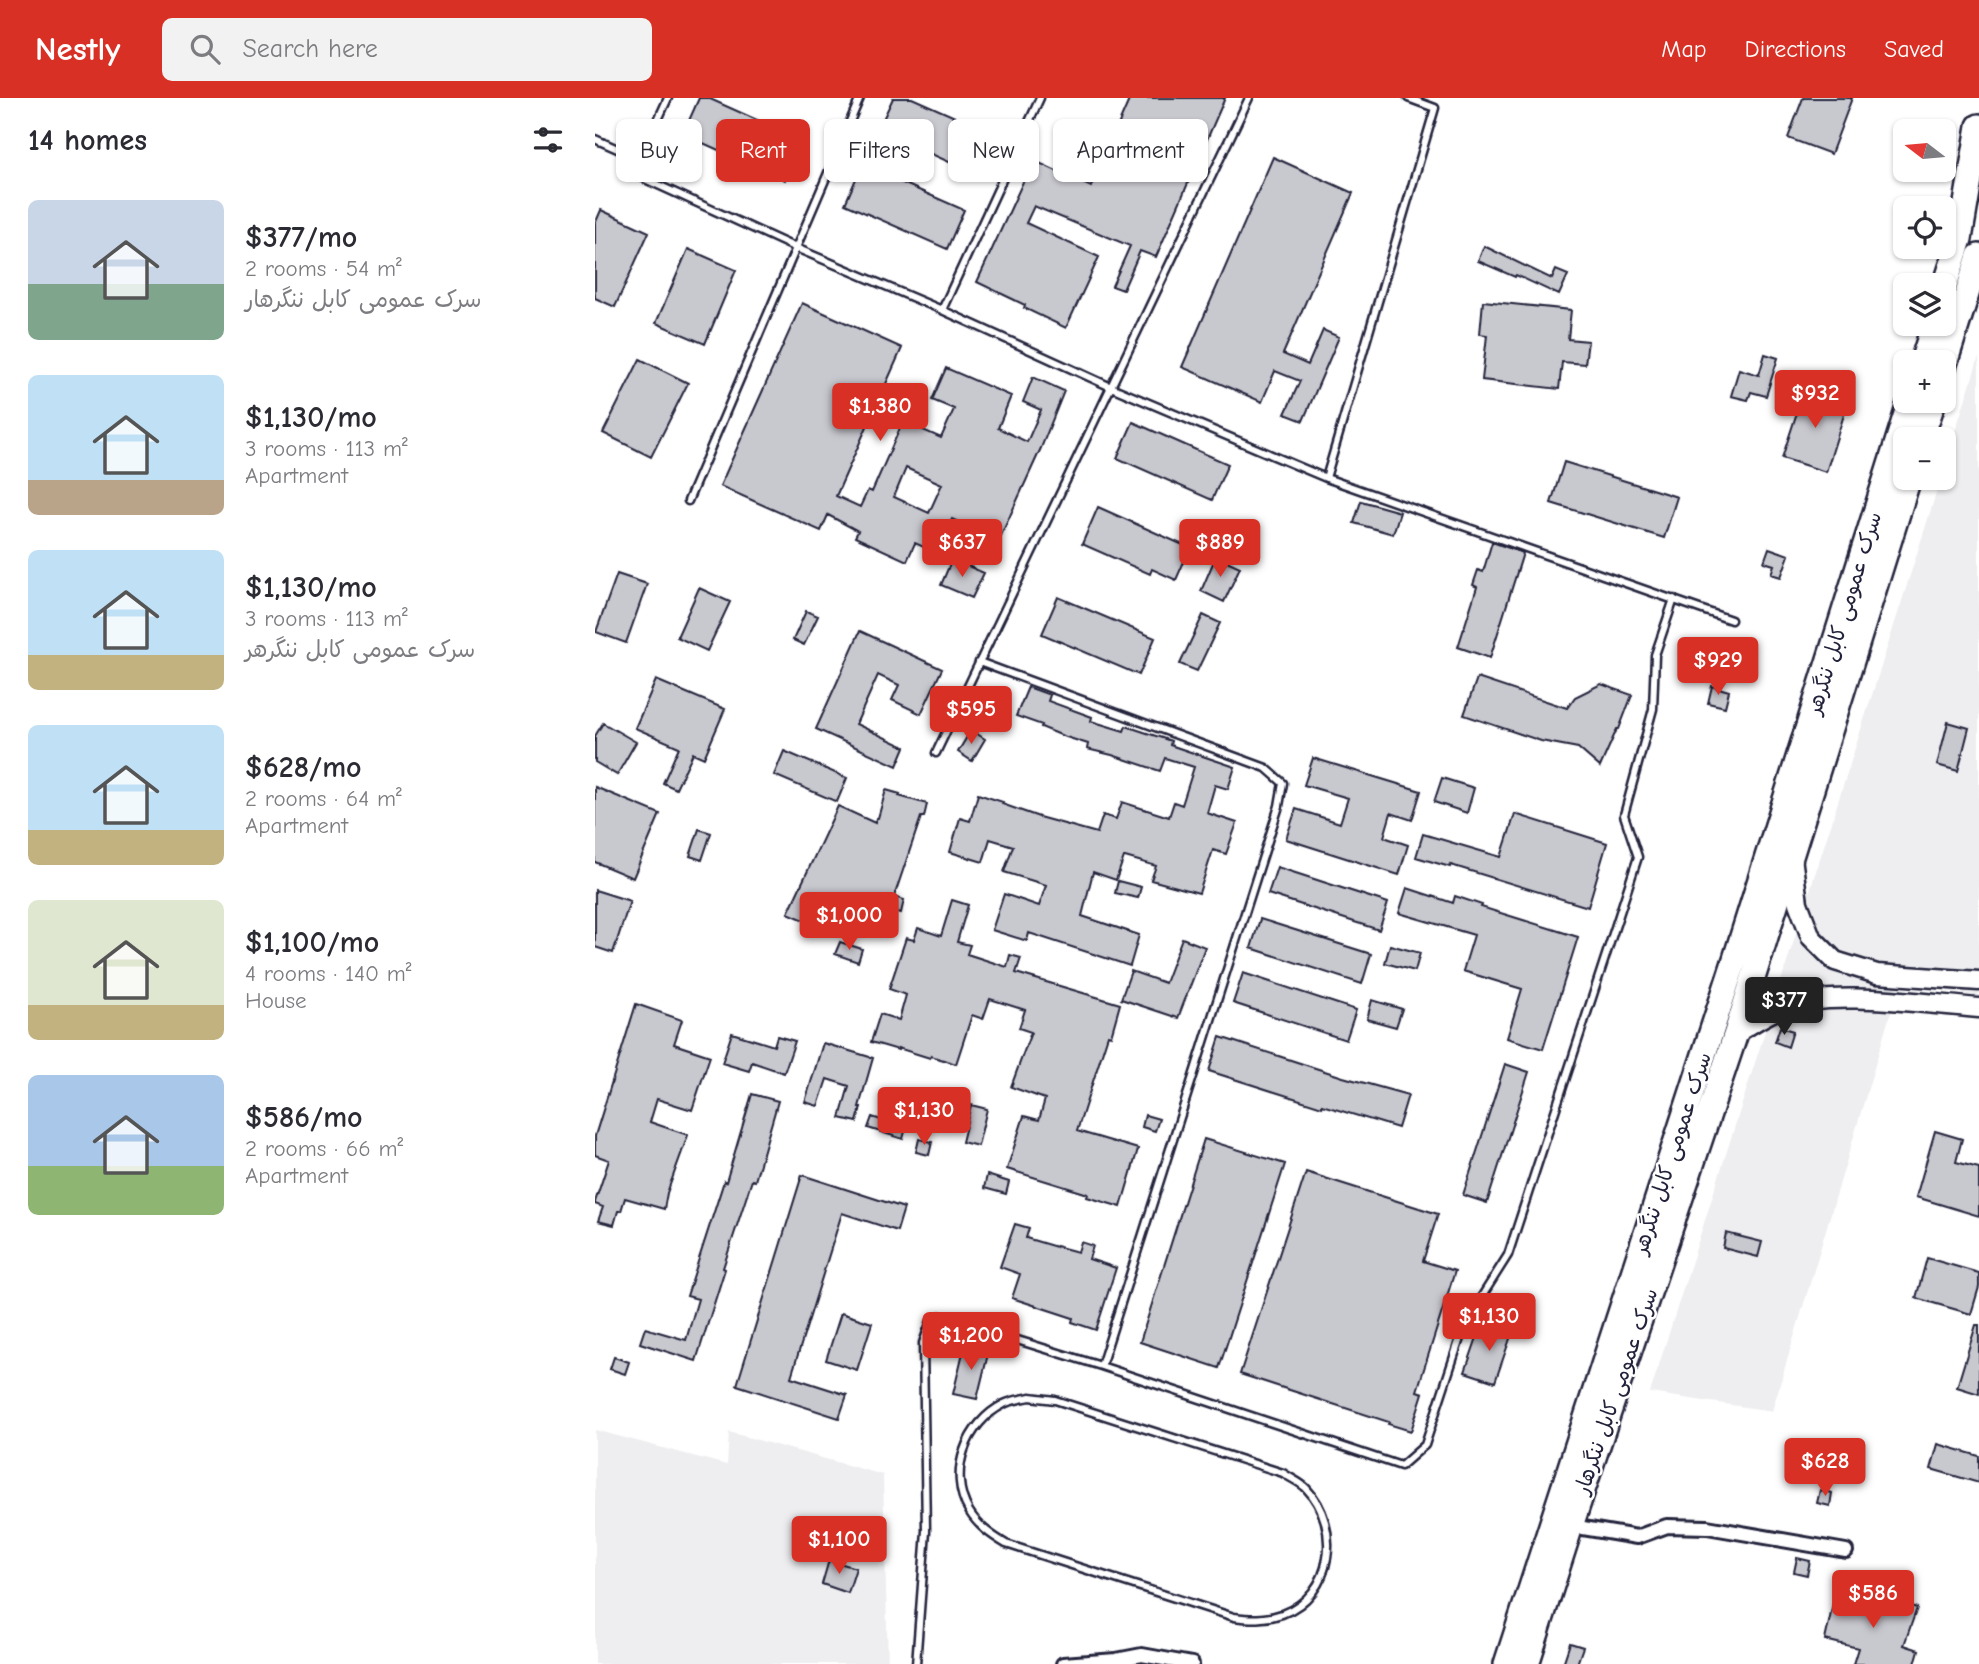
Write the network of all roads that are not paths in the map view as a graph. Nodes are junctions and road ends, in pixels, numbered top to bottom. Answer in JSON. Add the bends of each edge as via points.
{"nodes":[{"id":1,"x":668,"y":98,"type":"edge"},
{"id":2,"x":860,"y":98,"type":"edge"},
{"id":3,"x":1041,"y":98,"type":"edge"},
{"id":4,"x":1249,"y":98,"type":"edge"},
{"id":5,"x":1408,"y":98,"type":"edge"},
{"id":6,"x":658,"y":119,"type":"edge"},
{"id":7,"x":1979,"y":126,"type":"edge"},
{"id":8,"x":595,"y":139,"type":"edge"},
{"id":9,"x":616,"y":148,"type":"edge"},
{"id":10,"x":652,"y":182,"type":"edge"},
{"id":11,"x":796,"y":248,"type":"junction"},
{"id":12,"x":1979,"y":256,"type":"edge"},
{"id":13,"x":1949,"y":273,"type":"edge"},
{"id":14,"x":942,"y":310,"type":"junction"},
{"id":15,"x":1949,"y":350,"type":"edge"},
{"id":16,"x":1111,"y":387,"type":"junction"},
{"id":17,"x":1906,"y":413,"type":"edge"},
{"id":18,"x":1326,"y":478,"type":"junction"},
{"id":19,"x":1905,"y":490,"type":"edge"},
{"id":20,"x":688,"y":501,"type":"dead end"},
{"id":21,"x":1674,"y":600,"type":"junction"},
{"id":22,"x":1731,"y":620,"type":"dead end"},
{"id":23,"x":979,"y":662,"type":"junction"},
{"id":24,"x":936,"y":753,"type":"dead end"},
{"id":25,"x":1792,"y":852,"type":"junction"},
{"id":26,"x":1979,"y":981,"type":"edge"},
{"id":27,"x":1979,"y":1008,"type":"edge"},
{"id":28,"x":1736,"y":1033,"type":"junction"},
{"id":29,"x":1101,"y":1366,"type":"junction"},
{"id":30,"x":1283,"y":1473,"type":"joint"},
{"id":31,"x":1571,"y":1526,"type":"junction"},
{"id":32,"x":1846,"y":1551,"type":"dead end"},
{"id":33,"x":1120,"y":1662,"type":"edge"},
{"id":34,"x":916,"y":1664,"type":"edge"},
{"id":35,"x":1063,"y":1664,"type":"edge"},
{"id":36,"x":1192,"y":1664,"type":"edge"},
{"id":37,"x":1506,"y":1664,"type":"edge"},
{"id":38,"x":1527,"y":1664,"type":"edge"}],
"edges":[{"from":1,"to":6,"type":"lane"},
{"from":2,"to":11,"type":"lane"},
{"from":3,"to":14,"type":"lane"},
{"from":4,"to":16,"type":"lane"},
{"from":5,"to":18,"type":"lane","via":[[1435,108]]},
{"from":7,"to":13,"type":"highway"},
{"from":8,"to":9,"type":"lane"},
{"from":10,"to":11,"type":"lane"},
{"from":11,"to":14,"type":"lane"},
{"from":11,"to":20,"type":"lane"},
{"from":12,"to":15,"type":"highway"},
{"from":14,"to":16,"type":"lane"},
{"from":16,"to":18,"type":"lane"},
{"from":16,"to":23,"type":"lane"},
{"from":17,"to":37,"type":"highway","name":"سرک عمومی کابل ننگرهر"},
{"from":18,"to":21,"type":"lane"},
{"from":19,"to":25,"type":"highway","name":"سرک عمومی کابل ننگرهار"},
{"from":21,"to":22,"type":"lane"},
{"from":21,"to":29,"type":"lane","via":[[1655,655],[1653,709],[1624,815],[1638,857],[1508,1255],[1465,1323],[1425,1445],[1401,1466]]},
{"from":23,"to":24,"type":"lane"},
{"from":23,"to":29,"type":"lane","via":[[1266,768],[1283,783]]},
{"from":25,"to":26,"type":"street","via":[[1798,903],[1811,937],[1835,961],[1877,974]]},
{"from":25,"to":28,"type":"highway","name":"سرک عمومی کابل ننگرهار"},
{"from":27,"to":28,"type":"street","via":[[1818,999],[1781,1008]]},
{"from":28,"to":31,"type":"highway","name":"سرک عمومی کابل ننگرهار"},
{"from":29,"to":34,"type":"lane","via":[[940,1316],[930,1321],[923,1343],[926,1531]]},
{"from":30,"to":30,"type":"lane","via":[[1304,1487],[1320,1507],[1328,1531],[1328,1556],[1320,1580],[1305,1600],[1283,1614],[1259,1620],[1234,1617],[1006,1544],[984,1530],[969,1510],[960,1486],[960,1461],[968,1437],[984,1417],[1005,1403],[1030,1397],[1055,1399]]},
{"from":31,"to":32,"type":"street","via":[[1637,1537],[1667,1526],[1707,1527]]},
{"from":31,"to":38,"type":"highway","name":"سرک عمومی کابل ننگرهار"},
{"from":33,"to":35,"type":"street"},
{"from":33,"to":36,"type":"street","via":[[1142,1655]]}]}
